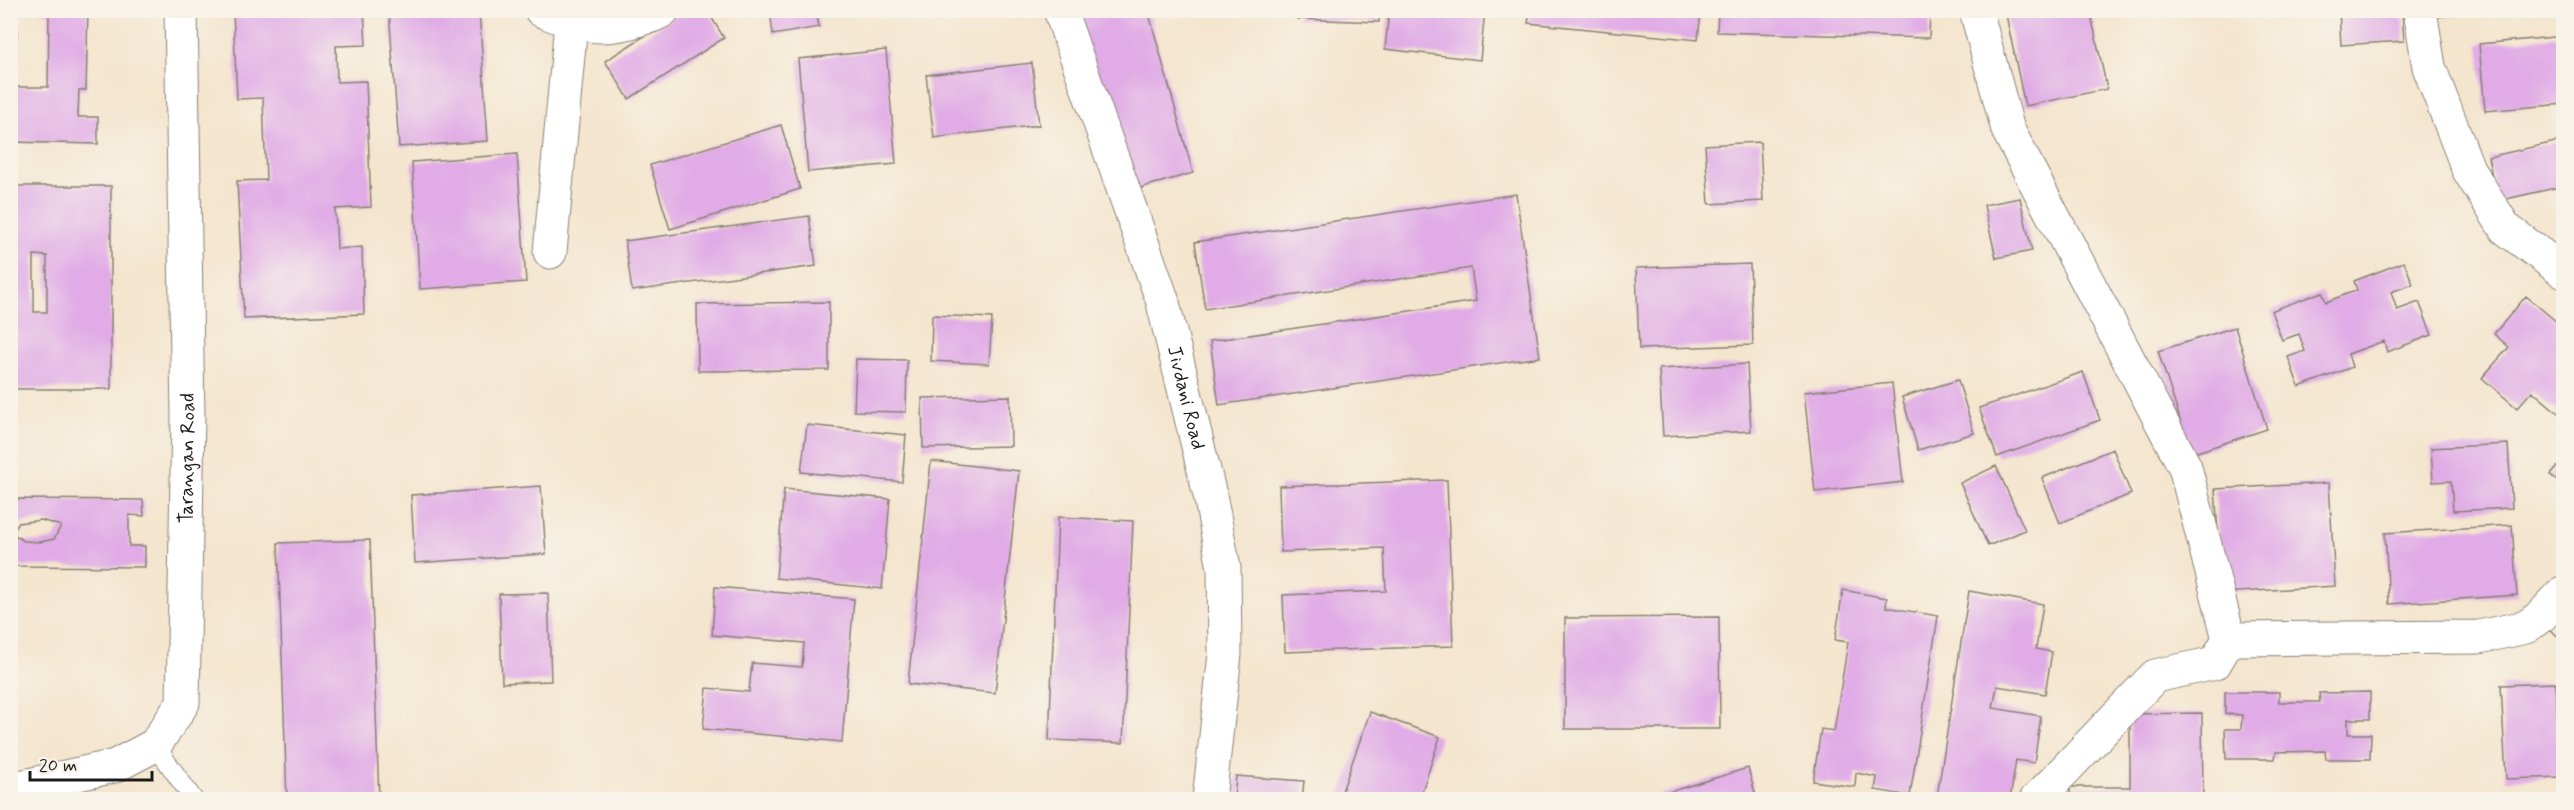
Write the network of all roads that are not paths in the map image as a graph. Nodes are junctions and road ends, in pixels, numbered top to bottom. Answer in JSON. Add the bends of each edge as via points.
{"nodes":[{"id":1,"x":181,"y":10,"type":"edge"},
{"id":2,"x":663,"y":10,"type":"edge"},
{"id":3,"x":1060,"y":10,"type":"edge"},
{"id":4,"x":1976,"y":10,"type":"edge"},
{"id":5,"x":2420,"y":10,"type":"edge"},
{"id":6,"x":556,"y":17,"type":"edge"},
{"id":7,"x":550,"y":252,"type":"dead end"},
{"id":8,"x":2564,"y":272,"type":"edge"},
{"id":9,"x":2564,"y":592,"type":"edge"},
{"id":10,"x":2229,"y":639,"type":"junction"},
{"id":11,"x":155,"y":745,"type":"junction"},
{"id":12,"x":10,"y":789,"type":"edge"},
{"id":13,"x":194,"y":800,"type":"edge"},
{"id":14,"x":1209,"y":800,"type":"edge"},
{"id":15,"x":2036,"y":800,"type":"edge"}],
"edges":[{"from":1,"to":11,"type":"street","name":"Tarangan Road","via":[[188,416],[183,703]]},
{"from":2,"to":6,"type":"street","via":[[625,24],[598,27]]},
{"from":3,"to":14,"type":"street","name":"Jivdani Road","via":[[1162,299],[1224,568],[1225,654]]},
{"from":4,"to":10,"type":"street","via":[[2008,130],[2185,467]]},
{"from":5,"to":8,"type":"street","via":[[2429,67],[2468,169],[2505,228]]},
{"from":6,"to":7,"type":"street"},
{"from":9,"to":10,"type":"street","via":[[2526,627],[2480,637]]},
{"from":10,"to":15,"type":"street","via":[[2215,663],[2155,675]]},
{"from":11,"to":12,"type":"street","name":"Tarangan Road","via":[[116,766]]},
{"from":11,"to":13,"type":"lane"}]}
